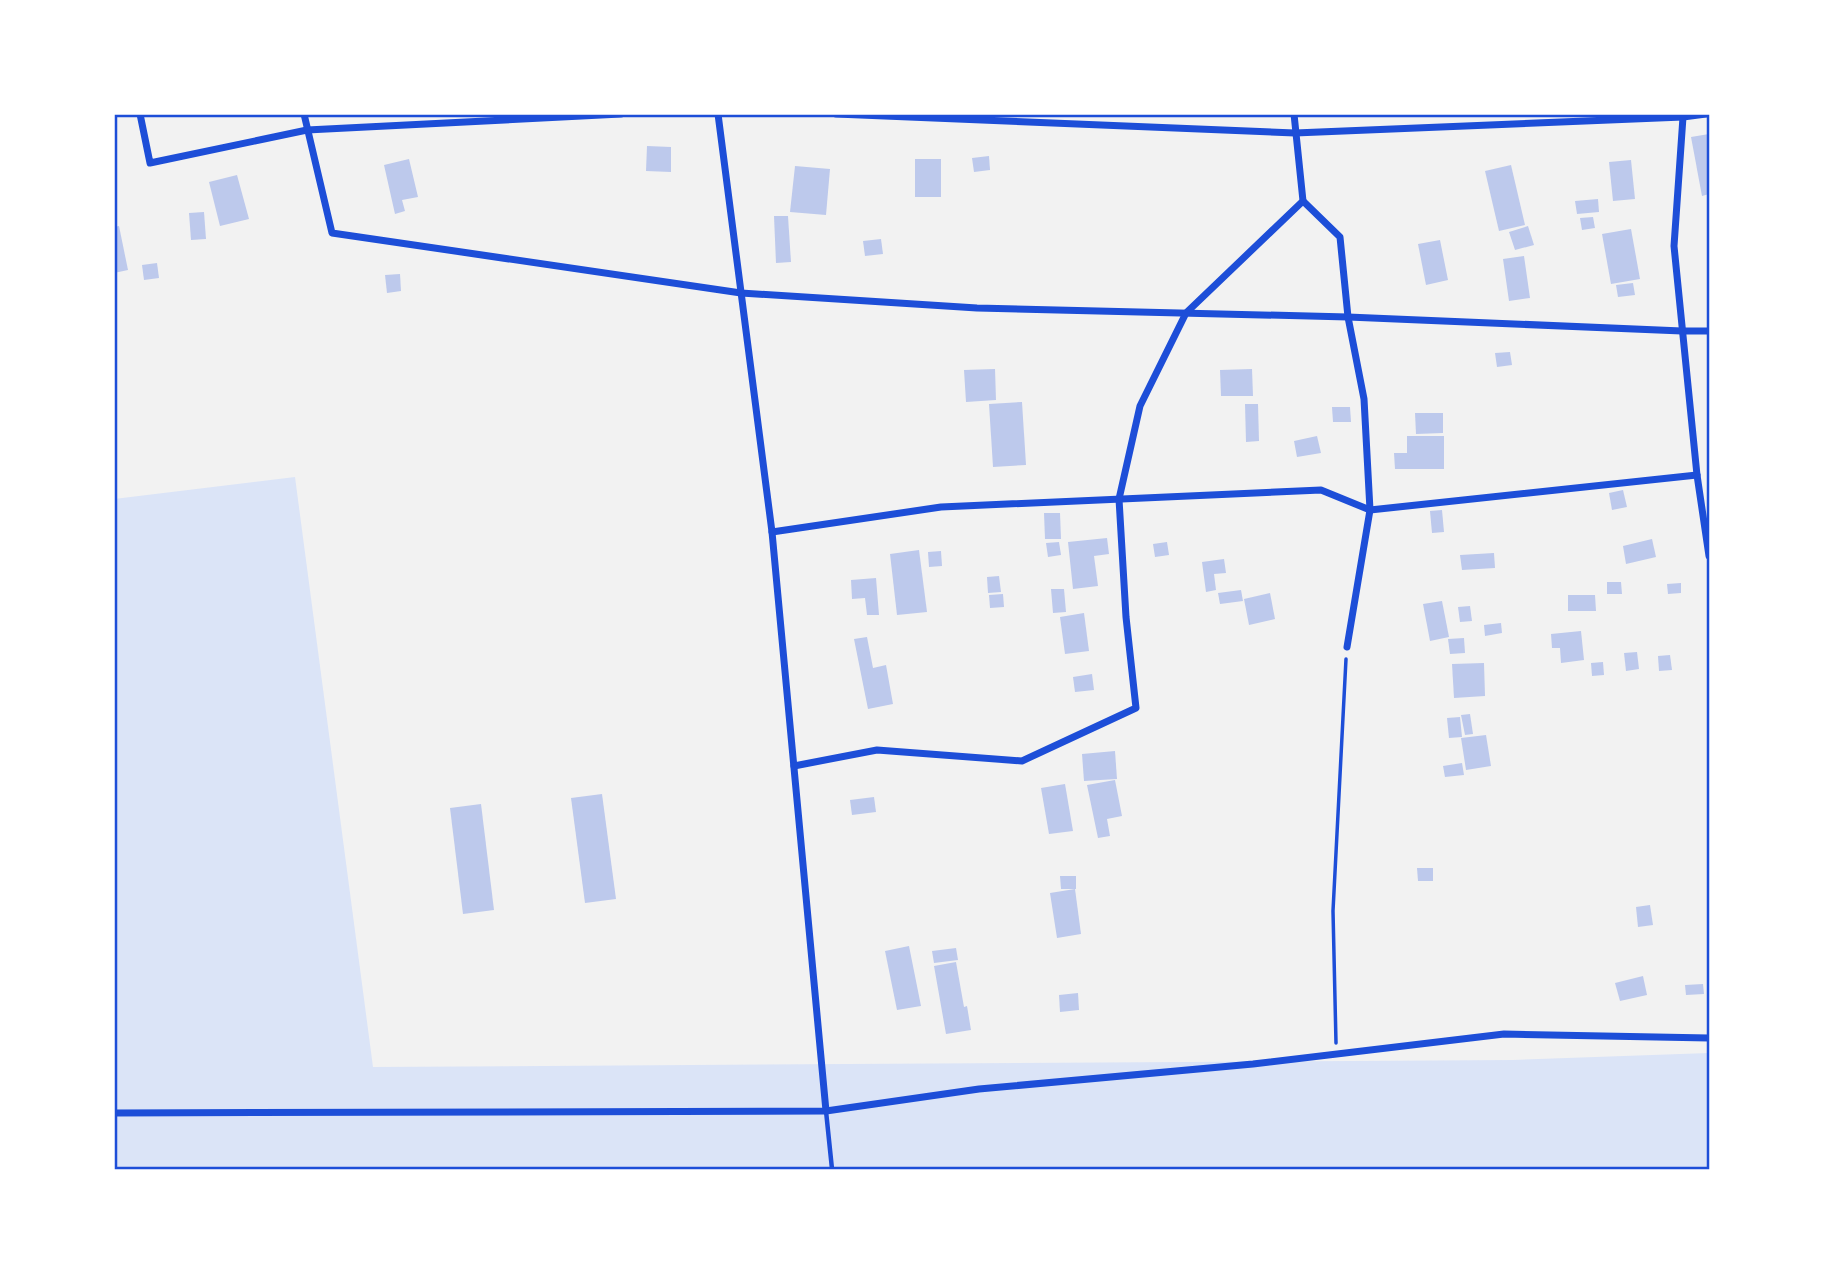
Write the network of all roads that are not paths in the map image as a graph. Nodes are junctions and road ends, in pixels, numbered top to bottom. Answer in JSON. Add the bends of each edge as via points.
{"nodes":[{"id":1,"x":140,"y":114,"type":"edge"},
{"id":2,"x":304,"y":114,"type":"edge"},
{"id":3,"x":621,"y":114,"type":"edge"},
{"id":4,"x":718,"y":114,"type":"edge"},
{"id":5,"x":836,"y":114,"type":"edge"},
{"id":6,"x":1294,"y":114,"type":"edge"},
{"id":7,"x":1706,"y":114,"type":"edge"},
{"id":8,"x":1683,"y":117,"type":"junction"},
{"id":9,"x":307,"y":130,"type":"junction"},
{"id":10,"x":1295,"y":133,"type":"junction"},
{"id":11,"x":1303,"y":201,"type":"junction"},
{"id":12,"x":741,"y":293,"type":"junction"},
{"id":13,"x":1186,"y":313,"type":"junction"},
{"id":14,"x":1348,"y":317,"type":"junction"},
{"id":15,"x":1682,"y":331,"type":"junction"},
{"id":16,"x":1709,"y":331,"type":"edge"},
{"id":17,"x":1697,"y":475,"type":"junction"},
{"id":18,"x":1709,"y":495,"type":"edge"},
{"id":19,"x":1700,"y":497,"type":"junction"},
{"id":20,"x":1119,"y":499,"type":"junction"},
{"id":21,"x":1370,"y":510,"type":"junction"},
{"id":22,"x":772,"y":532,"type":"junction"},
{"id":23,"x":1709,"y":556,"type":"edge"},
{"id":24,"x":1347,"y":646,"type":"road end"},
{"id":25,"x":793,"y":766,"type":"junction"},
{"id":26,"x":1709,"y":1038,"type":"edge"},
{"id":27,"x":826,"y":1111,"type":"junction"},
{"id":28,"x":114,"y":1113,"type":"edge"},
{"id":29,"x":832,"y":1169,"type":"edge"}],
"edges":[{"from":1,"to":9,"type":"street","via":[[150,163]]},
{"from":2,"to":9,"type":"street"},
{"from":3,"to":9,"type":"street"},
{"from":4,"to":12,"type":"street"},
{"from":5,"to":10,"type":"street"},
{"from":6,"to":10,"type":"street"},
{"from":7,"to":8,"type":"street"},
{"from":8,"to":10,"type":"street"},
{"from":8,"to":15,"type":"street","via":[[1674,246]]},
{"from":9,"to":12,"type":"street","via":[[332,233]]},
{"from":10,"to":11,"type":"street"},
{"from":11,"to":13,"type":"street"},
{"from":11,"to":14,"type":"street","via":[[1340,237]]},
{"from":12,"to":13,"type":"street","via":[[977,308]]},
{"from":12,"to":22,"type":"street"},
{"from":13,"to":14,"type":"street"},
{"from":13,"to":20,"type":"street","via":[[1140,406]]},
{"from":14,"to":15,"type":"street"},
{"from":14,"to":21,"type":"street","via":[[1364,399]]},
{"from":15,"to":16,"type":"street"},
{"from":15,"to":17,"type":"street"},
{"from":17,"to":19,"type":"street"},
{"from":17,"to":21,"type":"street"},
{"from":18,"to":19,"type":"street"},
{"from":19,"to":23,"type":"street"},
{"from":20,"to":21,"type":"street","via":[[1321,490]]},
{"from":20,"to":22,"type":"street","via":[[941,507]]},
{"from":20,"to":25,"type":"street","via":[[1136,708],[1022,761],[877,751]]},
{"from":21,"to":24,"type":"street"},
{"from":22,"to":25,"type":"street"},
{"from":25,"to":27,"type":"street"},
{"from":26,"to":27,"type":"street","via":[[1504,1034],[1239,1066],[979,1089]]},
{"from":27,"to":28,"type":"street"},
{"from":27,"to":29,"type":"lane"}]}
